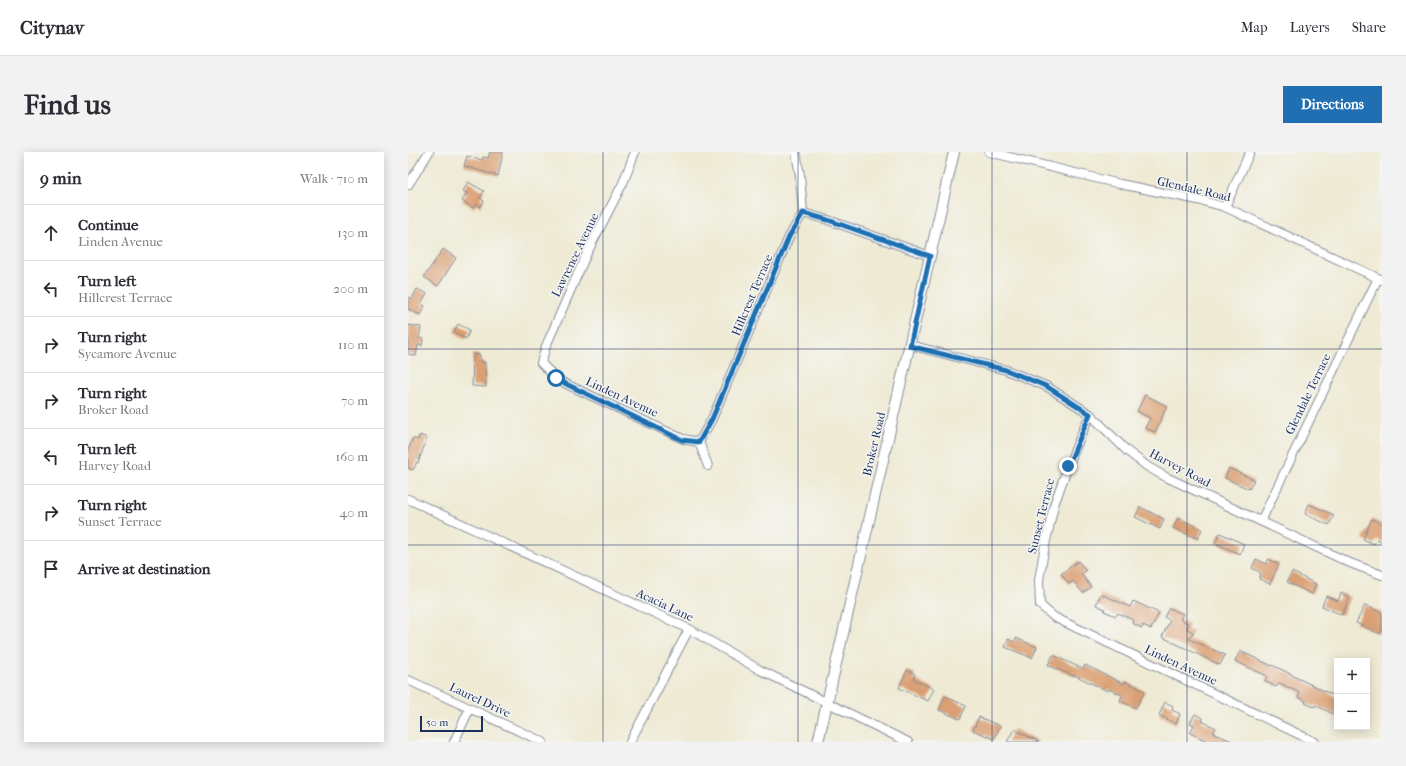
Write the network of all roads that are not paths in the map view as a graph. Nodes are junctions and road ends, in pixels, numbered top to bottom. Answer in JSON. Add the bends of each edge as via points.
{"nodes":[{"id":1,"x":429,"y":152,"type":"edge"},
{"id":2,"x":796,"y":152,"type":"edge"},
{"id":3,"x":954,"y":152,"type":"edge"},
{"id":4,"x":989,"y":152,"type":"edge"},
{"id":5,"x":1250,"y":152,"type":"edge"},
{"id":6,"x":634,"y":155,"type":"edge"},
{"id":7,"x":408,"y":185,"type":"edge"},
{"id":8,"x":1225,"y":207,"type":"junction"},
{"id":9,"x":803,"y":213,"type":"junction"},
{"id":10,"x":930,"y":256,"type":"junction"},
{"id":11,"x":1380,"y":279,"type":"edge"},
{"id":12,"x":910,"y":346,"type":"junction"},
{"id":13,"x":541,"y":362,"type":"joint"},
{"id":14,"x":1090,"y":414,"type":"junction"},
{"id":15,"x":699,"y":442,"type":"junction"},
{"id":16,"x":708,"y":466,"type":"dead end"},
{"id":17,"x":408,"y":499,"type":"edge"},
{"id":18,"x":1261,"y":521,"type":"junction"},
{"id":19,"x":1382,"y":575,"type":"edge"},
{"id":20,"x":1040,"y":605,"type":"joint"},
{"id":21,"x":689,"y":630,"type":"junction"},
{"id":22,"x":408,"y":680,"type":"edge"},
{"id":23,"x":827,"y":703,"type":"junction"},
{"id":24,"x":470,"y":708,"type":"junction"},
{"id":25,"x":454,"y":742,"type":"edge"},
{"id":26,"x":543,"y":742,"type":"edge"},
{"id":27,"x":630,"y":742,"type":"edge"},
{"id":28,"x":818,"y":742,"type":"edge"},
{"id":29,"x":908,"y":742,"type":"edge"},
{"id":30,"x":1315,"y":742,"type":"edge"}],
"edges":[{"from":1,"to":7,"type":"street"},
{"from":2,"to":9,"type":"street"},
{"from":3,"to":10,"type":"street","name":"Broker Road"},
{"from":4,"to":8,"type":"street","name":"Glendale Road"},
{"from":5,"to":8,"type":"street"},
{"from":6,"to":13,"type":"street","name":"Lawrence Avenue","via":[[620,189],[587,253]]},
{"from":8,"to":11,"type":"street","name":"Glendale Road"},
{"from":9,"to":10,"type":"street"},
{"from":9,"to":15,"type":"street","name":"Hillcrest Terrace","via":[[789,237],[712,419]]},
{"from":10,"to":12,"type":"street","name":"Broker Road"},
{"from":11,"to":18,"type":"street","name":"Glendale Terrace"},
{"from":12,"to":14,"type":"street","name":"Harvey Road","via":[[1006,370],[1046,386]]},
{"from":12,"to":23,"type":"street","name":"Broker Road"},
{"from":13,"to":15,"type":"street","name":"Linden Avenue","via":[[562,382],[682,440]]},
{"from":14,"to":18,"type":"street","name":"Harvey Road","via":[[1127,451],[1148,467]]},
{"from":14,"to":20,"type":"street","name":"Sunset Terrace","via":[[1054,505],[1039,580]]},
{"from":15,"to":16,"type":"street"},
{"from":17,"to":21,"type":"street","name":"Acacia Lane"},
{"from":18,"to":19,"type":"street","name":"Harvey Road","via":[[1350,563]]},
{"from":20,"to":30,"type":"street","name":"Linden Avenue","via":[[1060,620]]},
{"from":21,"to":23,"type":"street","name":"Acacia Lane","via":[[760,670]]},
{"from":21,"to":27,"type":"street"},
{"from":22,"to":24,"type":"street","name":"Laurel Drive"},
{"from":23,"to":28,"type":"street","name":"Broker Road"},
{"from":23,"to":29,"type":"street","name":"Acacia Lane"},
{"from":24,"to":25,"type":"street"},
{"from":24,"to":26,"type":"street","name":"Laurel Drive"}]}
